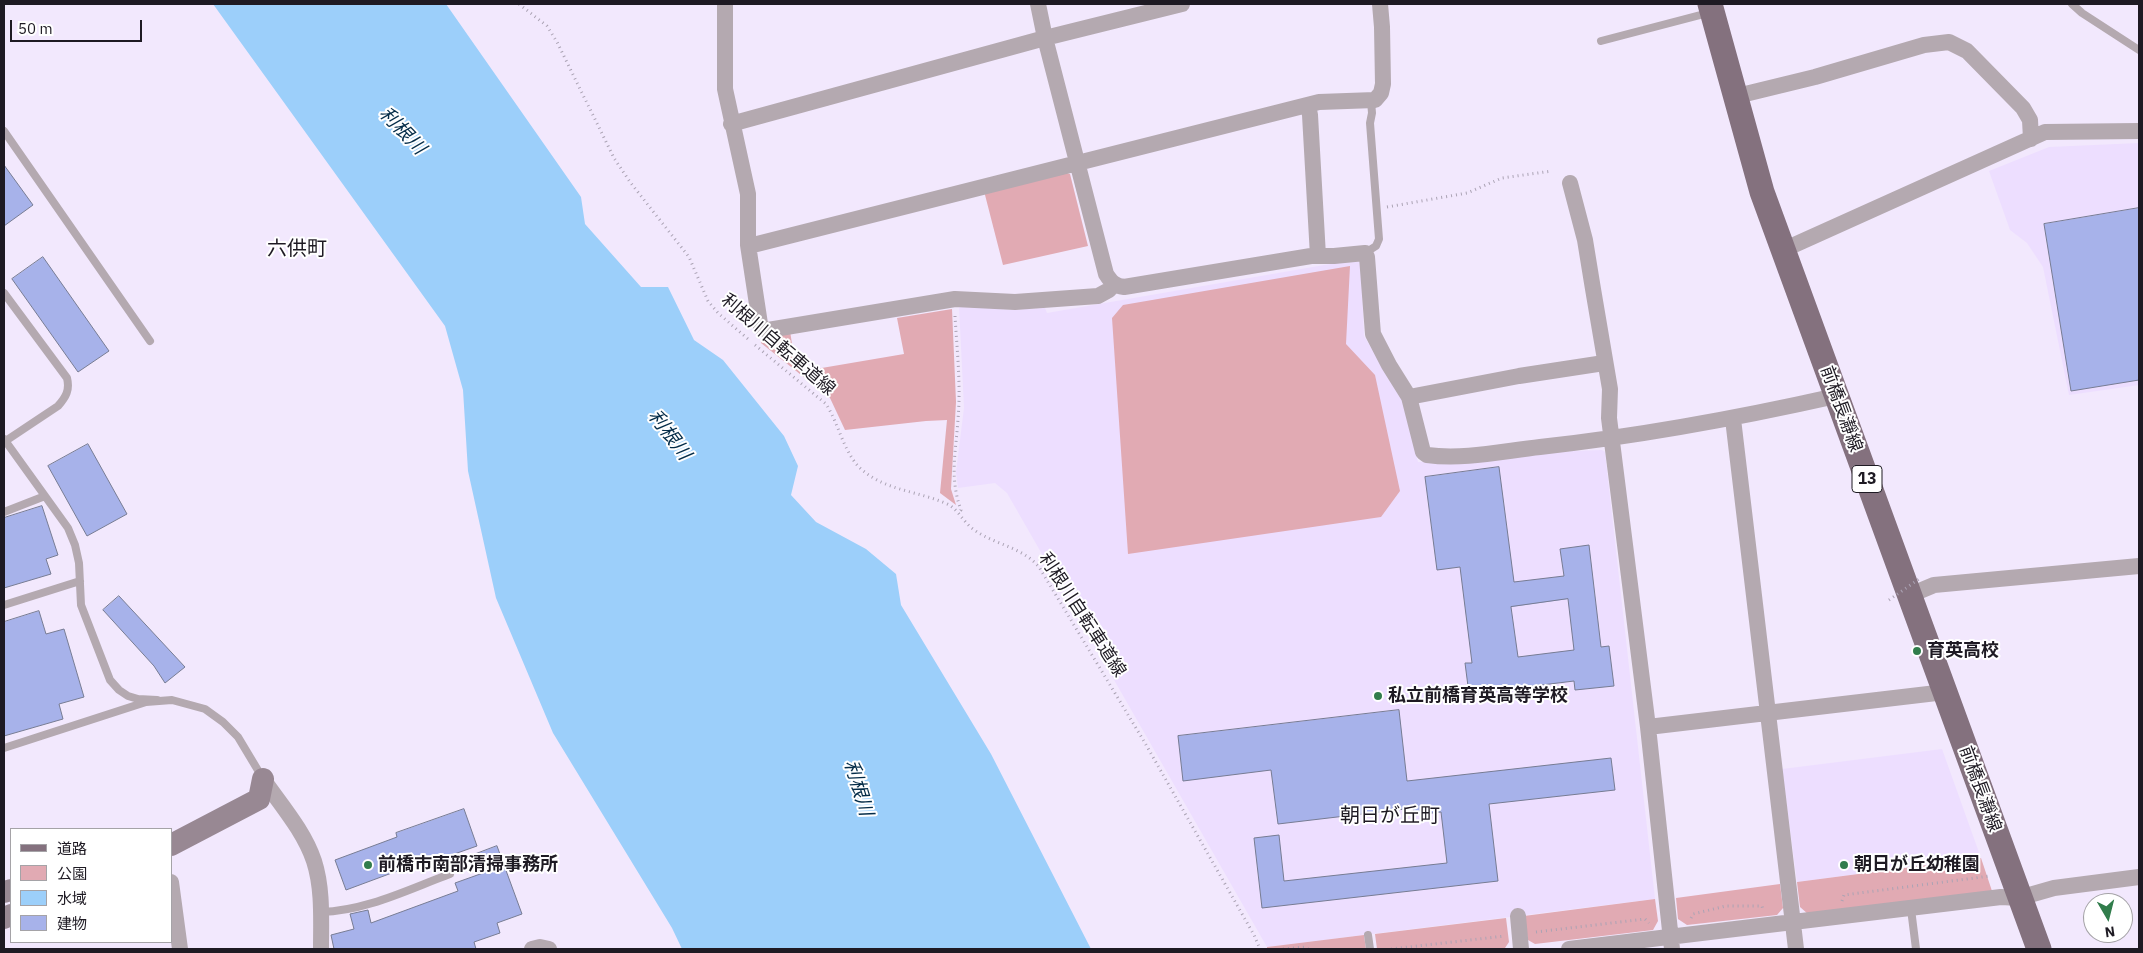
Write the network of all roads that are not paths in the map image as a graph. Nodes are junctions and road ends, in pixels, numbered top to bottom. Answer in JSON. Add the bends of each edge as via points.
{"nodes":[{"id":1,"x":725,"y":4,"type":"edge"},
{"id":2,"x":1038,"y":4,"type":"edge"},
{"id":3,"x":1182,"y":4,"type":"edge"},
{"id":4,"x":1380,"y":4,"type":"edge"},
{"id":5,"x":2072,"y":4,"type":"edge"},
{"id":6,"x":1711,"y":8,"type":"edge"},
{"id":7,"x":1045,"y":38,"type":"junction"},
{"id":8,"x":1601,"y":41,"type":"dead end"},
{"id":9,"x":2139,"y":50,"type":"edge"},
{"id":10,"x":1737,"y":96,"type":"junction"},
{"id":11,"x":1371,"y":101,"type":"junction"},
{"id":12,"x":1308,"y":105,"type":"junction"},
{"id":13,"x":731,"y":124,"type":"junction"},
{"id":14,"x":4,"y":131,"type":"edge"},
{"id":15,"x":2139,"y":131,"type":"edge"},
{"id":16,"x":2031,"y":139,"type":"junction"},
{"id":17,"x":1078,"y":162,"type":"junction"},
{"id":18,"x":1570,"y":183,"type":"dead end"},
{"id":19,"x":748,"y":245,"type":"junction"},
{"id":20,"x":1783,"y":250,"type":"junction"},
{"id":21,"x":1365,"y":253,"type":"junction"},
{"id":22,"x":1318,"y":256,"type":"junction"},
{"id":23,"x":1114,"y":284,"type":"junction"},
{"id":24,"x":4,"y":294,"type":"edge"},
{"id":25,"x":150,"y":341,"type":"dead end"},
{"id":26,"x":1604,"y":363,"type":"junction"},
{"id":27,"x":1836,"y":396,"type":"junction"},
{"id":28,"x":1409,"y":397,"type":"junction"},
{"id":29,"x":1733,"y":419,"type":"junction"},
{"id":30,"x":1612,"y":437,"type":"junction"},
{"id":31,"x":4,"y":441,"type":"edge"},
{"id":32,"x":45,"y":496,"type":"junction"},
{"id":33,"x":4,"y":512,"type":"edge"},
{"id":34,"x":2139,"y":566,"type":"edge"},
{"id":35,"x":80,"y":581,"type":"junction"},
{"id":36,"x":1906,"y":591,"type":"junction"},
{"id":37,"x":4,"y":605,"type":"edge"},
{"id":38,"x":1945,"y":692,"type":"junction"},
{"id":39,"x":156,"y":700,"type":"junction"},
{"id":40,"x":1769,"y":714,"type":"junction"},
{"id":41,"x":1648,"y":727,"type":"junction"},
{"id":42,"x":4,"y":748,"type":"edge"},
{"id":43,"x":263,"y":779,"type":"junction"},
{"id":44,"x":172,"y":832,"type":"edge"},
{"id":45,"x":172,"y":844,"type":"edge"},
{"id":46,"x":450,"y":874,"type":"dead end"},
{"id":47,"x":2139,"y":877,"type":"edge"},
{"id":48,"x":172,"y":889,"type":"edge"},
{"id":49,"x":2019,"y":898,"type":"junction"},
{"id":50,"x":1911,"y":909,"type":"junction"},
{"id":51,"x":321,"y":912,"type":"junction"},
{"id":52,"x":1518,"y":916,"type":"dead end"},
{"id":53,"x":1792,"y":917,"type":"junction"},
{"id":54,"x":1368,"y":935,"type":"dead end"},
{"id":55,"x":1671,"y":944,"type":"edge"},
{"id":56,"x":180,"y":949,"type":"edge"},
{"id":57,"x":322,"y":949,"type":"edge"},
{"id":58,"x":532,"y":949,"type":"edge"},
{"id":59,"x":549,"y":949,"type":"edge"},
{"id":60,"x":1370,"y":949,"type":"edge"},
{"id":61,"x":1522,"y":949,"type":"edge"},
{"id":62,"x":1569,"y":949,"type":"edge"},
{"id":63,"x":1796,"y":949,"type":"edge"},
{"id":64,"x":1916,"y":949,"type":"edge"},
{"id":65,"x":2039,"y":949,"type":"edge"}],
"edges":[{"from":1,"to":13,"type":"street","via":[[724,69]]},
{"from":2,"to":7,"type":"street"},
{"from":3,"to":7,"type":"street"},
{"from":4,"to":11,"type":"street","via":[[1383,84],[1382,93]]},
{"from":5,"to":9,"type":"lane"},
{"from":6,"to":8,"type":"lane"},
{"from":6,"to":10,"type":"main road","name":"前橋長瀞線","number":"13"},
{"from":7,"to":13,"type":"street"},
{"from":7,"to":17,"type":"street"},
{"from":10,"to":16,"type":"street","via":[[1924,45],[1949,42],[1967,51],[2023,108],[2030,120]]},
{"from":10,"to":20,"type":"main road","name":"前橋長瀞線","number":"13","via":[[1762,192]]},
{"from":11,"to":12,"type":"street","via":[[1328,101]]},
{"from":11,"to":21,"type":"lane","via":[[1379,239],[1376,246]]},
{"from":12,"to":17,"type":"street"},
{"from":12,"to":22,"type":"street"},
{"from":13,"to":19,"type":"street","via":[[748,194]]},
{"from":14,"to":25,"type":"lane"},
{"from":15,"to":16,"type":"street","via":[[2046,132]]},
{"from":16,"to":20,"type":"street"},
{"from":17,"to":19,"type":"street"},
{"from":17,"to":23,"type":"street","via":[[1106,274]]},
{"from":18,"to":26,"type":"street","via":[[1585,240]]},
{"from":19,"to":23,"type":"street","via":[[760,324],[768,330],[955,299],[1015,302],[1098,296]]},
{"from":20,"to":27,"type":"main road","name":"前橋長瀞線","number":"13"},
{"from":21,"to":22,"type":"street"},
{"from":21,"to":28,"type":"street","via":[[1368,257],[1373,334]]},
{"from":22,"to":23,"type":"street","via":[[1124,286]]},
{"from":24,"to":31,"type":"lane","via":[[69,385],[64,400],[58,406]]},
{"from":26,"to":28,"type":"street"},
{"from":26,"to":30,"type":"street","via":[[1610,389]]},
{"from":27,"to":29,"type":"street"},
{"from":27,"to":36,"type":"main road","name":"前橋長瀞線","number":"13"},
{"from":28,"to":30,"type":"street","via":[[1423,452],[1427,455],[1482,454]]},
{"from":29,"to":30,"type":"street"},
{"from":29,"to":40,"type":"street"},
{"from":30,"to":41,"type":"street"},
{"from":31,"to":32,"type":"lane"},
{"from":32,"to":33,"type":"lane"},
{"from":32,"to":35,"type":"lane","via":[[76,545]]},
{"from":34,"to":36,"type":"street","via":[[1934,585]]},
{"from":35,"to":37,"type":"lane"},
{"from":35,"to":39,"type":"lane","via":[[81,605],[110,680],[128,696]]},
{"from":36,"to":38,"type":"main road","name":"前橋長瀞線","number":"13"},
{"from":38,"to":40,"type":"street"},
{"from":38,"to":49,"type":"main road","name":"前橋長瀞線","number":"13"},
{"from":39,"to":42,"type":"lane"},
{"from":39,"to":43,"type":"lane","via":[[191,704],[205,709],[223,722],[238,737]]},
{"from":40,"to":41,"type":"street"},
{"from":40,"to":53,"type":"street"},
{"from":41,"to":55,"type":"street"},
{"from":43,"to":44,"type":"street"},
{"from":43,"to":45,"type":"street","via":[[259,799]]},
{"from":43,"to":51,"type":"street","via":[[297,828],[314,862]]},
{"from":46,"to":51,"type":"lane","via":[[372,903]]},
{"from":47,"to":49,"type":"street","via":[[2054,888]]},
{"from":48,"to":56,"type":"street"},
{"from":49,"to":50,"type":"street"},
{"from":49,"to":65,"type":"main road","name":"前橋長瀞線","number":"13"},
{"from":50,"to":53,"type":"street"},
{"from":50,"to":64,"type":"lane"},
{"from":51,"to":57,"type":"street"},
{"from":52,"to":61,"type":"street"},
{"from":53,"to":55,"type":"street"},
{"from":53,"to":63,"type":"street"},
{"from":54,"to":60,"type":"lane"},
{"from":55,"to":62,"type":"street"},
{"from":58,"to":59,"type":"street"}]}
